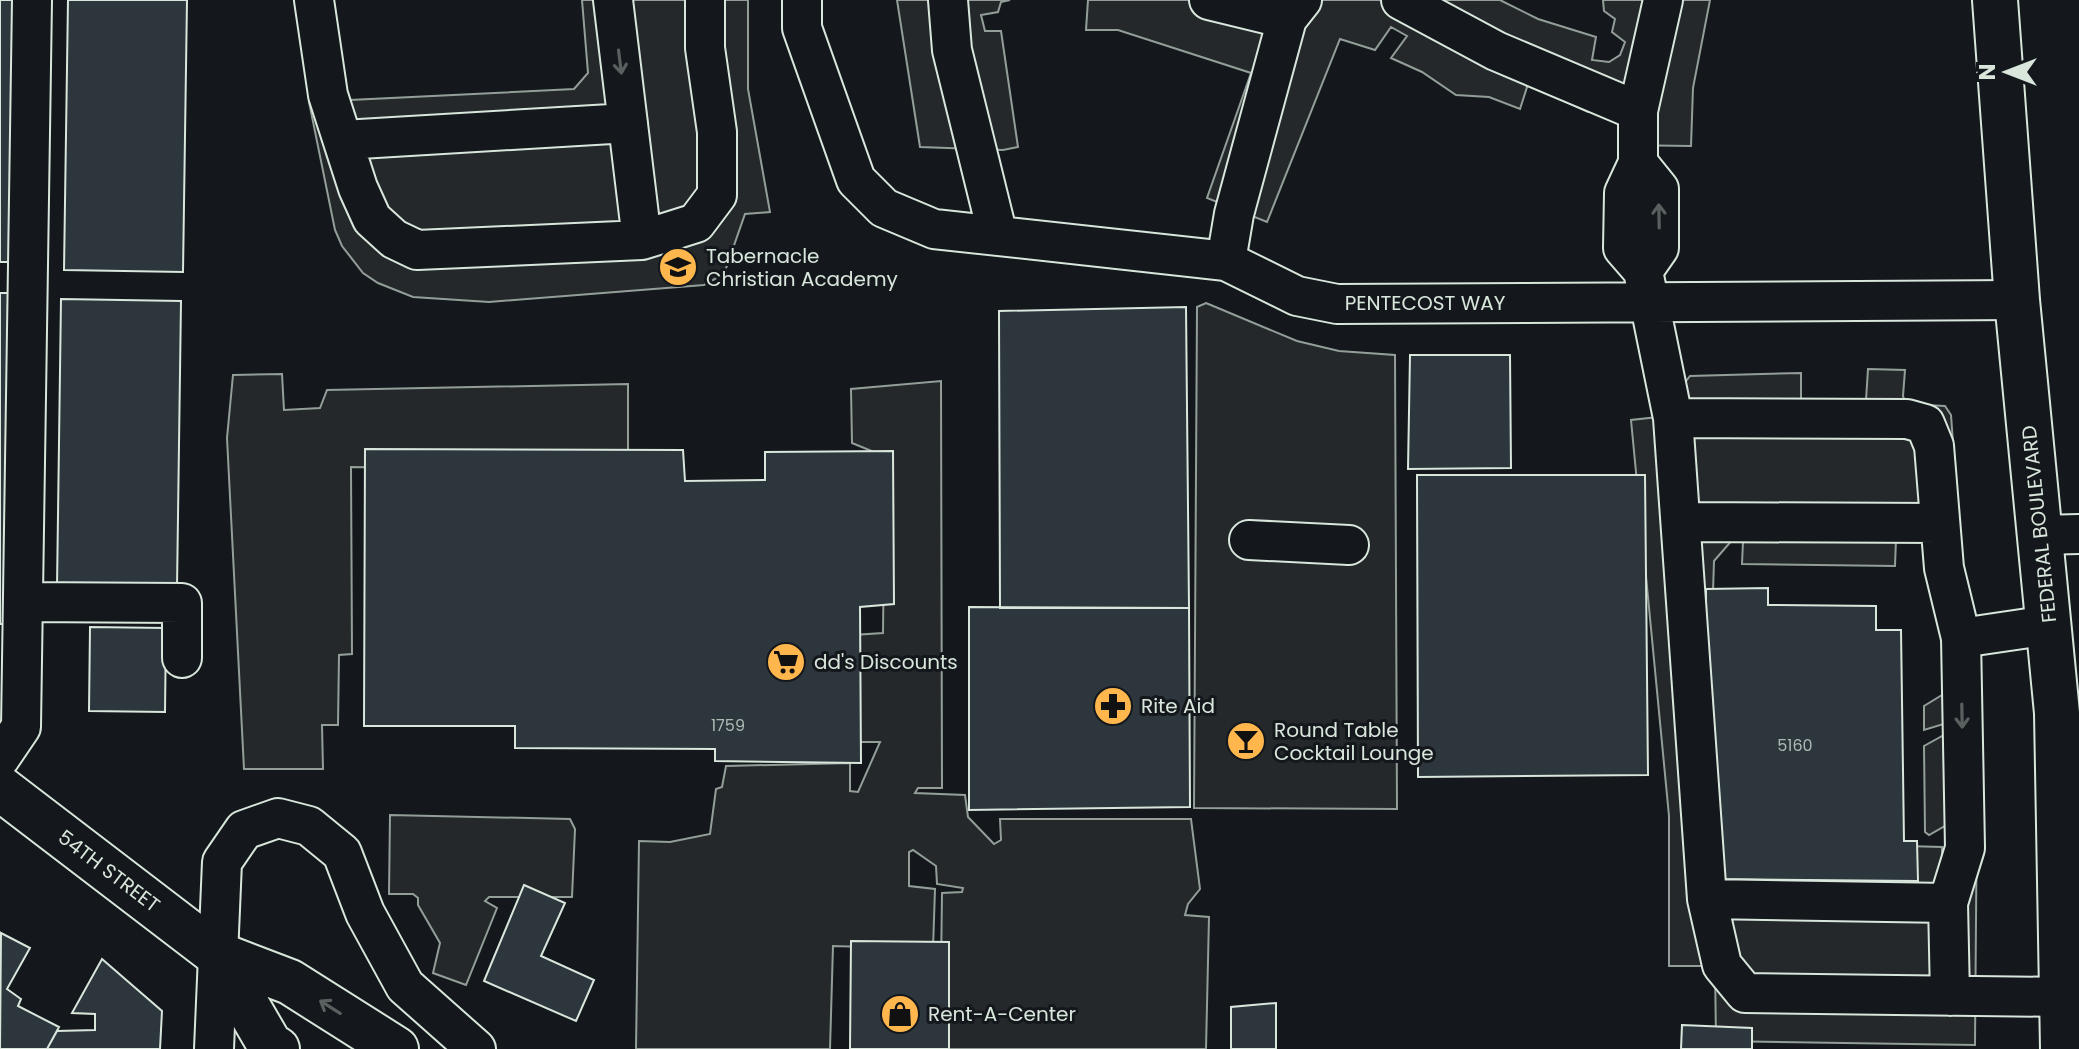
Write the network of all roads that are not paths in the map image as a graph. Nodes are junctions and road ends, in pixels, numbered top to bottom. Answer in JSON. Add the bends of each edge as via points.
{"nodes":[{"id":1,"x":32,"y":0,"type":"edge"},
{"id":2,"x":314,"y":0,"type":"edge"},
{"id":3,"x":613,"y":0,"type":"edge"},
{"id":4,"x":705,"y":0,"type":"edge"},
{"id":5,"x":802,"y":0,"type":"edge"},
{"id":6,"x":948,"y":0,"type":"edge"},
{"id":7,"x":1209,"y":0,"type":"edge"},
{"id":8,"x":1401,"y":0,"type":"edge"},
{"id":9,"x":1663,"y":0,"type":"edge"},
{"id":10,"x":1995,"y":0,"type":"edge"},
{"id":11,"x":1294,"y":10,"type":"edge"},
{"id":12,"x":1638,"y":111,"type":"junction"},
{"id":13,"x":628,"y":123,"type":"junction"},
{"id":14,"x":343,"y":140,"type":"junction"},
{"id":15,"x":998,"y":236,"type":"junction"},
{"id":16,"x":642,"y":240,"type":"junction"},
{"id":17,"x":1226,"y":261,"type":"junction"},
{"id":18,"x":1645,"y":286,"type":"junction"},
{"id":19,"x":2017,"y":300,"type":"junction"},
{"id":20,"x":1673,"y":418,"type":"junction"},
{"id":21,"x":1681,"y":522,"type":"junction"},
{"id":22,"x":1940,"y":523,"type":"junction"},
{"id":23,"x":2060,"y":535,"type":"edge"},
{"id":24,"x":1249,"y":540,"type":"dead end"},
{"id":25,"x":1349,"y":545,"type":"dead end"},
{"id":26,"x":23,"y":602,"type":"junction"},
{"id":27,"x":2049,"y":625,"type":"junction"},
{"id":28,"x":1961,"y":638,"type":"junction"},
{"id":29,"x":182,"y":658,"type":"dead end"},
{"id":30,"x":2,"y":787,"type":"edge"},
{"id":31,"x":1953,"y":886,"type":"junction"},
{"id":32,"x":1707,"y":899,"type":"junction"},
{"id":33,"x":2070,"y":937,"type":"edge"},
{"id":34,"x":217,"y":954,"type":"junction"},
{"id":35,"x":1950,"y":996,"type":"junction"},
{"id":36,"x":2062,"y":997,"type":"junction"},
{"id":37,"x":2068,"y":1046,"type":"edge"},
{"id":38,"x":214,"y":1049,"type":"edge"},
{"id":39,"x":277,"y":1049,"type":"edge"},
{"id":40,"x":396,"y":1049,"type":"edge"},
{"id":41,"x":476,"y":1049,"type":"edge"}],
"edges":[{"from":1,"to":26,"type":"street"},
{"from":2,"to":14,"type":"street","via":[[328,95]]},
{"from":3,"to":13,"type":"street","one_way":true},
{"from":4,"to":16,"type":"street","via":[[717,195],[696,223]]},
{"from":5,"to":15,"type":"street","name":"PENTECOST WAY","via":[[802,28],[856,180],[884,208],[934,229]]},
{"from":6,"to":15,"type":"street","via":[[952,50]]},
{"from":7,"to":11,"type":"street"},
{"from":8,"to":12,"type":"street","via":[[1496,51]]},
{"from":9,"to":12,"type":"street"},
{"from":10,"to":19,"type":"main road","name":"FEDERAL BOULEVARD"},
{"from":11,"to":17,"type":"street","via":[[1234,214]]},
{"from":12,"to":18,"type":"street","via":[[1638,163],[1659,189],[1659,248]]},
{"from":13,"to":14,"type":"street"},
{"from":13,"to":16,"type":"street"},
{"from":14,"to":16,"type":"street","via":[[372,219],[417,250]]},
{"from":15,"to":17,"type":"street","name":"PENTECOST WAY"},
{"from":17,"to":18,"type":"street","name":"PENTECOST WAY","via":[[1297,296],[1337,304]]},
{"from":18,"to":19,"type":"street","name":"PENTECOST WAY"},
{"from":18,"to":20,"type":"street"},
{"from":19,"to":23,"type":"main road","name":"FEDERAL BOULEVARD"},
{"from":20,"to":21,"type":"street"},
{"from":20,"to":22,"type":"street","via":[[1907,419],[1925,424],[1934,446]]},
{"from":21,"to":22,"type":"street"},
{"from":21,"to":32,"type":"street"},
{"from":22,"to":28,"type":"street","via":[[1944,568]]},
{"from":23,"to":27,"type":"main road","name":"FEDERAL BOULEVARD"},
{"from":24,"to":25,"type":"street"},
{"from":26,"to":29,"type":"street","via":[[182,603]]},
{"from":26,"to":30,"type":"street","via":[[21,727]]},
{"from":27,"to":28,"type":"street"},
{"from":27,"to":33,"type":"main road","name":"FEDERAL BOULEVARD"},
{"from":28,"to":31,"type":"street","one_way":true,"via":[[1965,848]]},
{"from":30,"to":34,"type":"main road","name":"54TH STREET"},
{"from":31,"to":32,"type":"street"},
{"from":31,"to":35,"type":"street"},
{"from":32,"to":35,"type":"street","via":[[1722,965],[1745,993]]},
{"from":33,"to":36,"type":"main road","name":"FEDERAL BOULEVARD"},
{"from":34,"to":38,"type":"street"},
{"from":34,"to":39,"type":"main road","name":"54TH STREET"},
{"from":40,"to":34,"type":"main road","name":"54TH STREET","one_way":true,"via":[[290,982]]},
{"from":34,"to":41,"type":"street","via":[[222,862],[244,830],[278,818],[309,826],[342,853],[365,913],[405,986]]},
{"from":35,"to":36,"type":"street"},
{"from":36,"to":37,"type":"main road","name":"FEDERAL BOULEVARD"}]}
